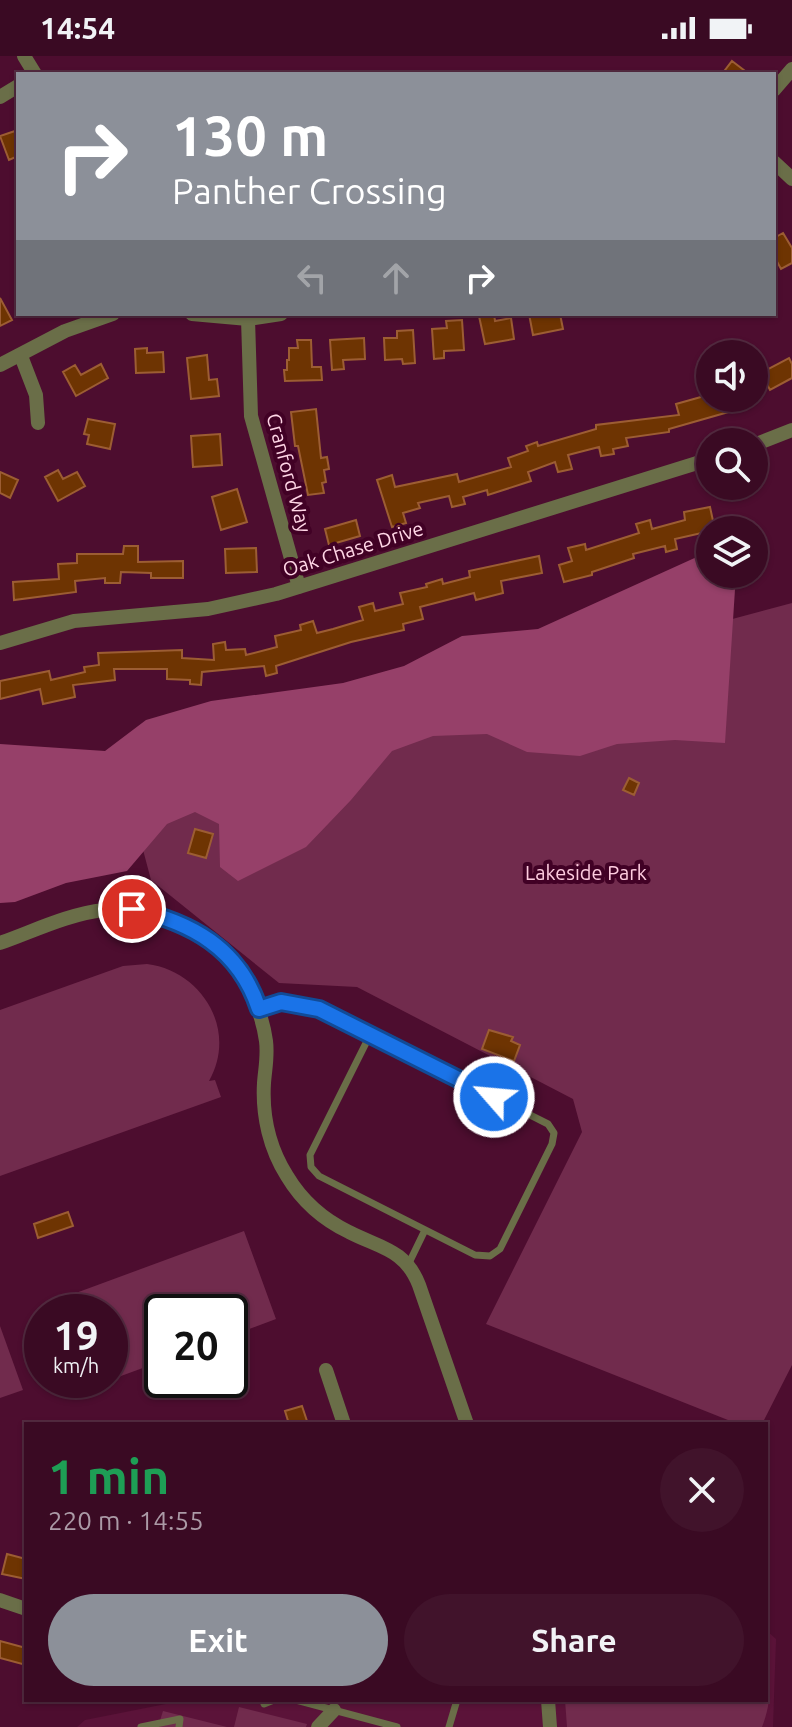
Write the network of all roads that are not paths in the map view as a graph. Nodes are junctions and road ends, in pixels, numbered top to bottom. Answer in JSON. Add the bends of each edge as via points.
{"nodes":[{"id":1,"x":792,"y":69,"type":"edge"},
{"id":2,"x":776,"y":88,"type":"edge"},
{"id":3,"x":776,"y":164,"type":"edge"},
{"id":4,"x":792,"y":179,"type":"edge"},
{"id":5,"x":107,"y":316,"type":"edge"},
{"id":6,"x":214,"y":316,"type":"edge"},
{"id":7,"x":268,"y":316,"type":"edge"},
{"id":8,"x":248,"y":319,"type":"junction"},
{"id":9,"x":21,"y":356,"type":"junction"},
{"id":10,"x":0,"y":365,"type":"edge"},
{"id":11,"x":38,"y":423,"type":"dead end"},
{"id":12,"x":792,"y":430,"type":"edge"},
{"id":13,"x":768,"y":439,"type":"edge"},
{"id":14,"x":696,"y":463,"type":"edge"},
{"id":15,"x":299,"y":587,"type":"junction"},
{"id":16,"x":0,"y":643,"type":"edge"},
{"id":17,"x":0,"y":943,"type":"edge"},
{"id":18,"x":259,"y":1009,"type":"junction"},
{"id":19,"x":370,"y":1035,"type":"junction"},
{"id":20,"x":425,"y":1230,"type":"junction"},
{"id":21,"x":409,"y":1263,"type":"junction"},
{"id":22,"x":326,"y":1370,"type":"dead end"},
{"id":23,"x":343,"y":1422,"type":"edge"},
{"id":24,"x":466,"y":1422,"type":"edge"},
{"id":25,"x":0,"y":1600,"type":"edge"},
{"id":26,"x":24,"y":1608,"type":"edge"},
{"id":27,"x":269,"y":1702,"type":"edge"},
{"id":28,"x":304,"y":1702,"type":"edge"},
{"id":29,"x":456,"y":1702,"type":"edge"},
{"id":30,"x":548,"y":1702,"type":"edge"},
{"id":31,"x":264,"y":1704,"type":"dead end"},
{"id":32,"x":334,"y":1710,"type":"junction"},
{"id":33,"x":141,"y":1727,"type":"edge"},
{"id":34,"x":179,"y":1727,"type":"edge"},
{"id":35,"x":318,"y":1727,"type":"edge"},
{"id":36,"x":397,"y":1727,"type":"edge"},
{"id":37,"x":449,"y":1727,"type":"edge"},
{"id":38,"x":550,"y":1727,"type":"edge"}],
"edges":[{"from":1,"to":2,"type":"street"},
{"from":3,"to":4,"type":"street"},
{"from":5,"to":9,"type":"street","via":[[65,331]]},
{"from":6,"to":8,"type":"street"},
{"from":7,"to":8,"type":"street"},
{"from":8,"to":15,"type":"street","name":"Cranford Way","via":[[251,416]]},
{"from":9,"to":10,"type":"street"},
{"from":9,"to":11,"type":"street","via":[[36,395]]},
{"from":12,"to":13,"type":"street"},
{"from":14,"to":15,"type":"street","name":"Oak Chase Drive"},
{"from":15,"to":16,"type":"street","name":"Oak Chase Drive","via":[[208,609],[74,621]]},
{"from":17,"to":18,"type":"street","via":[[93,912],[132,909],[156,914],[215,944],[242,974]]},
{"from":18,"to":19,"type":"lane","via":[[281,1002],[303,1005]]},
{"from":18,"to":21,"type":"street","via":[[267,1044],[267,1129],[286,1175],[301,1197],[330,1221]]},
{"from":19,"to":20,"type":"lane","via":[[310,1155],[311,1167],[319,1176]]},
{"from":19,"to":20,"type":"lane","via":[[548,1124],[554,1133],[500,1249],[490,1256],[475,1255]]},
{"from":20,"to":21,"type":"lane"},
{"from":21,"to":24,"type":"street"},
{"from":22,"to":23,"type":"street"},
{"from":25,"to":26,"type":"street"},
{"from":27,"to":31,"type":"lane"},
{"from":28,"to":32,"type":"lane"},
{"from":29,"to":37,"type":"lane"},
{"from":30,"to":38,"type":"street"},
{"from":32,"to":35,"type":"street"},
{"from":32,"to":36,"type":"lane"},
{"from":33,"to":34,"type":"lane","via":[[180,1719]]}]}
